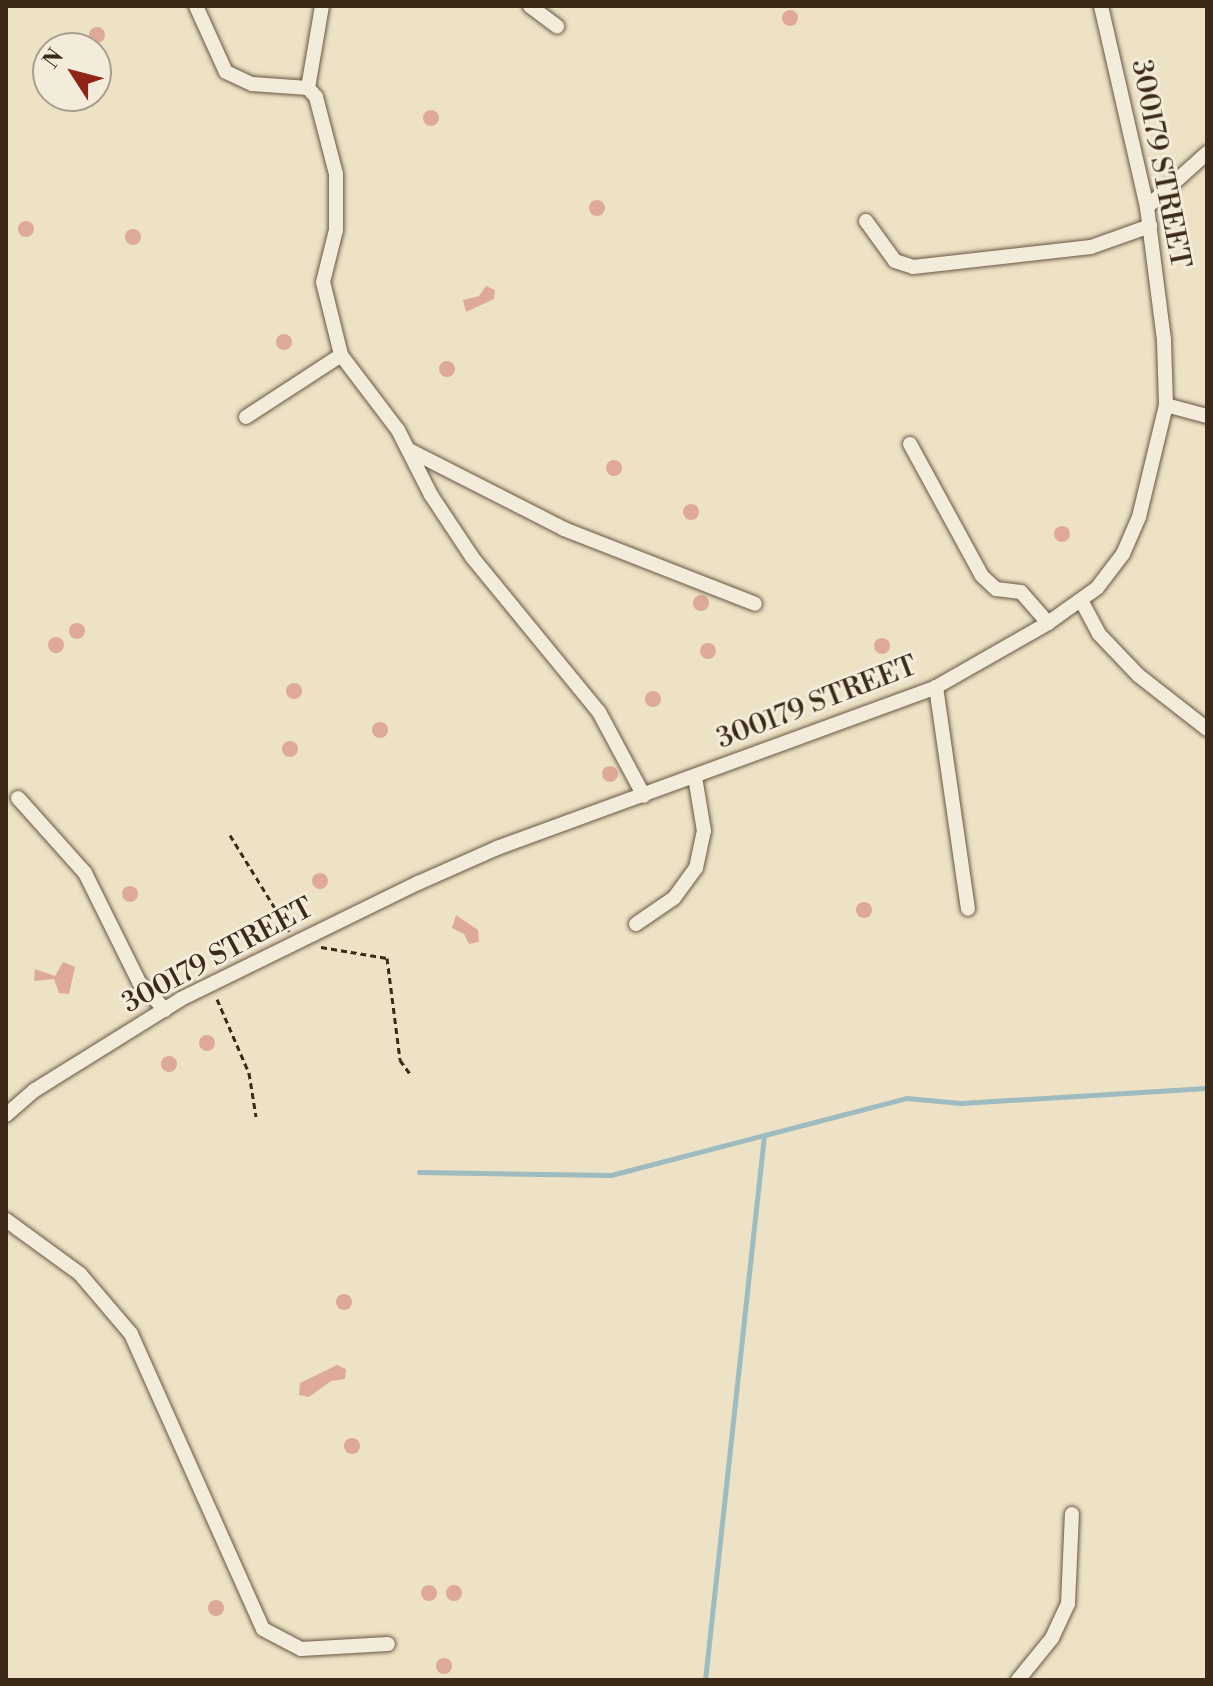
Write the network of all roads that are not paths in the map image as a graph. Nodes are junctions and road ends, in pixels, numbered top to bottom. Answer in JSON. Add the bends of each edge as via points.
{"nodes":[{"id":1,"x":196,"y":6,"type":"edge"},
{"id":2,"x":322,"y":6,"type":"edge"},
{"id":3,"x":530,"y":6,"type":"edge"},
{"id":4,"x":1101,"y":6,"type":"edge"},
{"id":5,"x":557,"y":26,"type":"dead end"},
{"id":6,"x":308,"y":88,"type":"junction"},
{"id":7,"x":1207,"y":153,"type":"edge"},
{"id":8,"x":1147,"y":207,"type":"junction"},
{"id":9,"x":866,"y":221,"type":"dead end"},
{"id":10,"x":1150,"y":226,"type":"junction"},
{"id":11,"x":341,"y":355,"type":"junction"},
{"id":12,"x":1166,"y":405,"type":"junction"},
{"id":13,"x":1207,"y":416,"type":"edge"},
{"id":14,"x":246,"y":417,"type":"dead end"},
{"id":15,"x":910,"y":444,"type":"dead end"},
{"id":16,"x":411,"y":451,"type":"junction"},
{"id":17,"x":1082,"y":602,"type":"junction"},
{"id":18,"x":755,"y":604,"type":"dead end"},
{"id":19,"x":1048,"y":623,"type":"junction"},
{"id":20,"x":936,"y":687,"type":"junction"},
{"id":21,"x":1207,"y":729,"type":"edge"},
{"id":22,"x":695,"y":777,"type":"junction"},
{"id":23,"x":644,"y":796,"type":"junction"},
{"id":24,"x":18,"y":798,"type":"dead end"},
{"id":25,"x":968,"y":909,"type":"dead end"},
{"id":26,"x":636,"y":924,"type":"dead end"},
{"id":27,"x":165,"y":1010,"type":"junction"},
{"id":28,"x":6,"y":1115,"type":"edge"},
{"id":29,"x":6,"y":1220,"type":"edge"},
{"id":30,"x":1072,"y":1514,"type":"dead end"},
{"id":31,"x":388,"y":1644,"type":"dead end"},
{"id":32,"x":1018,"y":1680,"type":"edge"}],
"edges":[{"from":1,"to":6,"type":"street","via":[[226,72],[252,84]]},
{"from":2,"to":6,"type":"street"},
{"from":3,"to":5,"type":"street"},
{"from":4,"to":8,"type":"street","name":"300179 STREET"},
{"from":6,"to":11,"type":"street","via":[[320,104],[336,174],[336,230],[323,282]]},
{"from":7,"to":8,"type":"street"},
{"from":8,"to":10,"type":"street","name":"300179 STREET"},
{"from":9,"to":10,"type":"street","via":[[882,249],[903,266],[913,267],[1091,247]]},
{"from":10,"to":12,"type":"street","name":"300179 STREET"},
{"from":11,"to":14,"type":"street"},
{"from":11,"to":16,"type":"street"},
{"from":12,"to":13,"type":"street"},
{"from":12,"to":17,"type":"street","name":"300179 STREET","via":[[1139,517],[1111,572]]},
{"from":15,"to":19,"type":"street","via":[[982,576],[996,589],[1021,592]]},
{"from":16,"to":18,"type":"street","via":[[564,529]]},
{"from":16,"to":23,"type":"street","via":[[450,526],[599,712]]},
{"from":17,"to":19,"type":"street","name":"300179 STREET"},
{"from":17,"to":21,"type":"street","via":[[1099,634],[1138,675]]},
{"from":19,"to":20,"type":"street","name":"300179 STREET"},
{"from":20,"to":22,"type":"street","name":"300179 STREET"},
{"from":20,"to":25,"type":"street"},
{"from":22,"to":23,"type":"street","name":"300179 STREET"},
{"from":22,"to":26,"type":"street","via":[[704,831],[696,868],[674,898]]},
{"from":23,"to":27,"type":"street","name":"300179 STREET","via":[[461,863]]},
{"from":24,"to":27,"type":"street","via":[[85,873],[139,982]]},
{"from":27,"to":28,"type":"street","name":"300179 STREET","via":[[35,1090]]},
{"from":29,"to":31,"type":"street","via":[[80,1274],[131,1334],[263,1629],[301,1649]]},
{"from":30,"to":32,"type":"street","via":[[1068,1604],[1052,1638]]}]}
